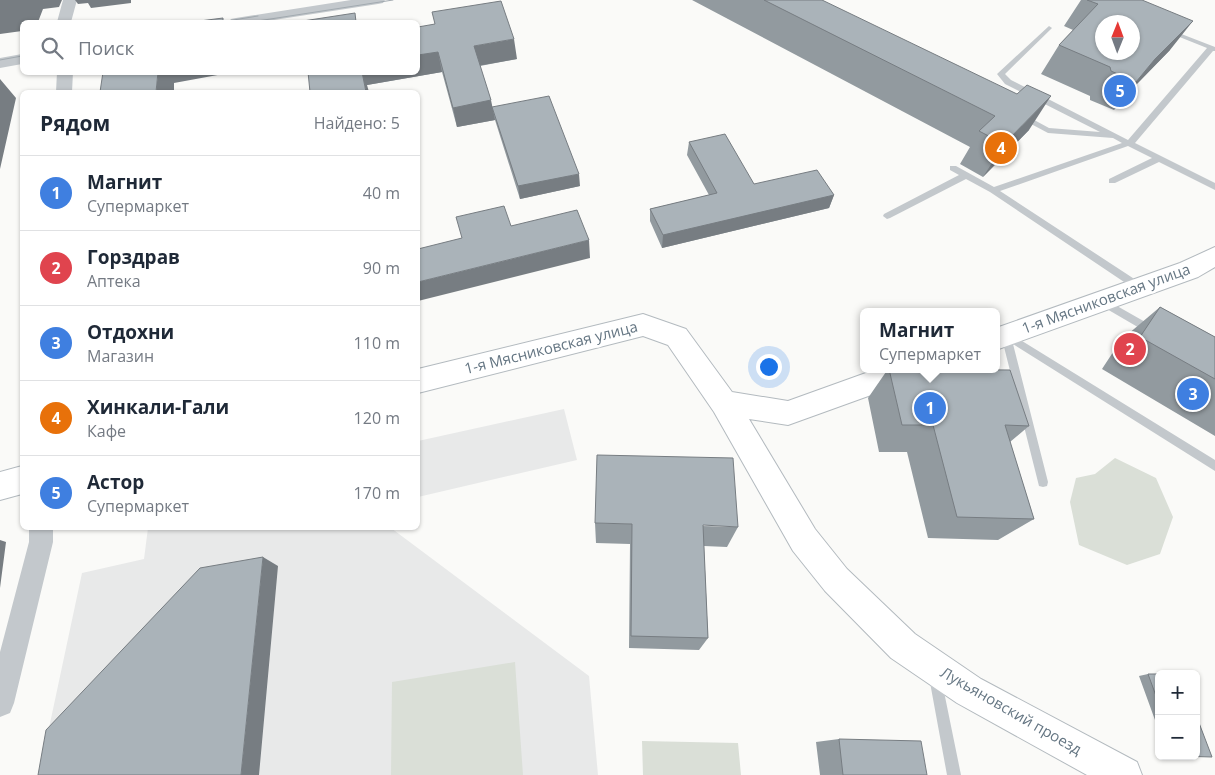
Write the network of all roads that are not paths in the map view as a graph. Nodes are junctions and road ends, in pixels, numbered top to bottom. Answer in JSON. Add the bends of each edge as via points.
{"nodes":[{"id":1,"x":70,"y":0,"type":"edge"},
{"id":2,"x":378,"y":0,"type":"edge"},
{"id":3,"x":65,"y":20,"type":"edge"},
{"id":4,"x":249,"y":20,"type":"edge"},
{"id":5,"x":1157,"y":26,"type":"edge"},
{"id":6,"x":1049,"y":28,"type":"dead end"},
{"id":7,"x":1213,"y":48,"type":"edge"},
{"id":8,"x":20,"y":59,"type":"edge"},
{"id":9,"x":0,"y":63,"type":"edge"},
{"id":10,"x":65,"y":75,"type":"edge"},
{"id":11,"x":64,"y":90,"type":"edge"},
{"id":12,"x":1013,"y":113,"type":"edge"},
{"id":13,"x":1116,"y":136,"type":"junction"},
{"id":14,"x":1130,"y":143,"type":"junction"},
{"id":15,"x":1160,"y":158,"type":"junction"},
{"id":16,"x":953,"y":168,"type":"dead end"},
{"id":17,"x":966,"y":175,"type":"junction"},
{"id":18,"x":1112,"y":181,"type":"dead end"},
{"id":19,"x":1215,"y":187,"type":"edge"},
{"id":20,"x":993,"y":190,"type":"junction"},
{"id":21,"x":887,"y":216,"type":"dead end"},
{"id":22,"x":1215,"y":256,"type":"edge"},
{"id":23,"x":1139,"y":287,"type":"junction"},
{"id":24,"x":1101,"y":301,"type":"junction"},
{"id":25,"x":1158,"y":333,"type":"edge"},
{"id":26,"x":1001,"y":337,"type":"edge"},
{"id":27,"x":899,"y":373,"type":"edge"},
{"id":28,"x":420,"y":380,"type":"edge"},
{"id":29,"x":724,"y":403,"type":"junction"},
{"id":30,"x":1215,"y":466,"type":"edge"},
{"id":31,"x":20,"y":481,"type":"edge"},
{"id":32,"x":1043,"y":482,"type":"dead end"},
{"id":33,"x":0,"y":486,"type":"edge"},
{"id":34,"x":41,"y":530,"type":"edge"},
{"id":35,"x":933,"y":667,"type":"junction"},
{"id":36,"x":0,"y":703,"type":"edge"},
{"id":37,"x":954,"y":775,"type":"edge"},
{"id":38,"x":1124,"y":775,"type":"edge"}],
"edges":[{"from":1,"to":3,"type":"street"},
{"from":2,"to":4,"type":"street"},
{"from":5,"to":7,"type":"lane"},
{"from":6,"to":13,"type":"lane","via":[[1001,74],[1008,82]]},
{"from":7,"to":14,"type":"lane"},
{"from":8,"to":9,"type":"street"},
{"from":10,"to":11,"type":"street"},
{"from":12,"to":13,"type":"lane","via":[[1048,130]]},
{"from":13,"to":14,"type":"lane"},
{"from":14,"to":15,"type":"lane"},
{"from":14,"to":20,"type":"lane"},
{"from":15,"to":18,"type":"lane"},
{"from":15,"to":19,"type":"lane"},
{"from":16,"to":17,"type":"lane"},
{"from":17,"to":20,"type":"lane"},
{"from":17,"to":21,"type":"lane"},
{"from":20,"to":23,"type":"lane"},
{"from":22,"to":23,"type":"street","name":"1-я Мясниковская улица","via":[[1189,270]]},
{"from":23,"to":24,"type":"street","name":"1-я Мясниковская улица"},
{"from":24,"to":25,"type":"lane"},
{"from":24,"to":26,"type":"street","name":"1-я Мясниковская улица"},
{"from":26,"to":30,"type":"lane"},
{"from":26,"to":32,"type":"lane"},
{"from":27,"to":29,"type":"street","via":[[788,413]]},
{"from":28,"to":29,"type":"street","name":"1-я Мясниковская улица","via":[[642,325],[677,337]]},
{"from":29,"to":35,"type":"street","name":"Лукьяновский проезд","via":[[819,560],[903,646]]},
{"from":31,"to":33,"type":"street"},
{"from":34,"to":36,"type":"street","via":[[41,542]]},
{"from":35,"to":37,"type":"lane"},
{"from":35,"to":38,"type":"street","name":"Лукьяновский проезд","via":[[969,691]]}]}
